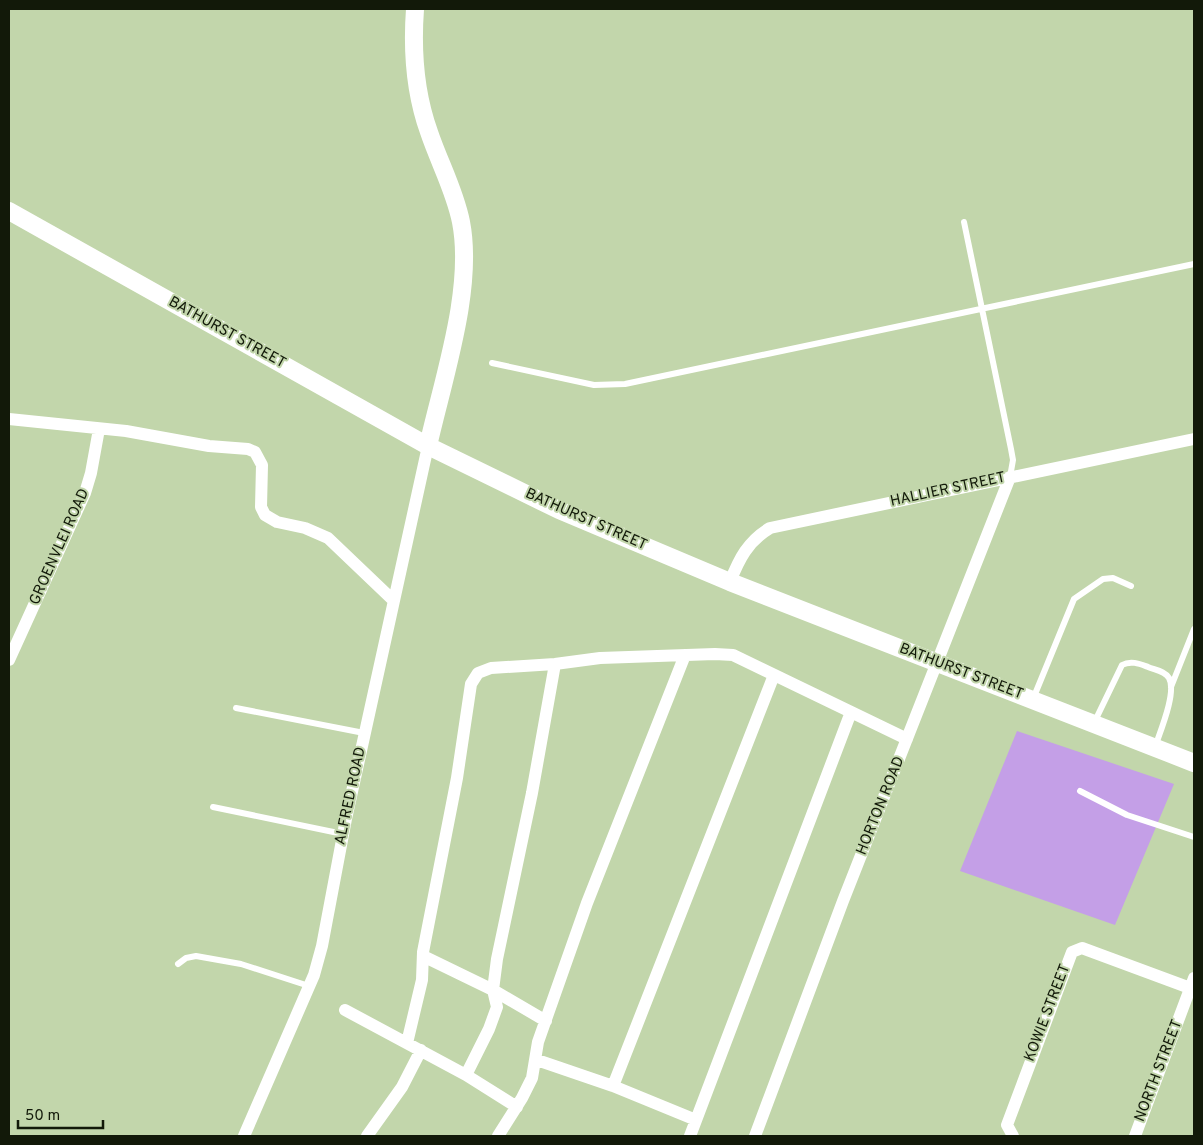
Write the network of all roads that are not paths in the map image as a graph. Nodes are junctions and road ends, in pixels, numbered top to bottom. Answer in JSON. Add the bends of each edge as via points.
{"nodes":[{"id":1,"x":415,"y":9,"type":"edge"},
{"id":2,"x":9,"y":211,"type":"edge"},
{"id":3,"x":964,"y":222,"type":"dead end"},
{"id":4,"x":1194,"y":264,"type":"edge"},
{"id":5,"x":982,"y":308,"type":"junction"},
{"id":6,"x":492,"y":363,"type":"dead end"},
{"id":7,"x":9,"y":419,"type":"edge"},
{"id":8,"x":99,"y":429,"type":"junction"},
{"id":9,"x":1194,"y":439,"type":"edge"},
{"id":10,"x":428,"y":446,"type":"junction"},
{"id":11,"x":1010,"y":477,"type":"junction"},
{"id":12,"x":730,"y":582,"type":"junction"},
{"id":13,"x":1131,"y":586,"type":"dead end"},
{"id":14,"x":394,"y":601,"type":"junction"},
{"id":15,"x":1194,"y":629,"type":"edge"},
{"id":16,"x":685,"y":655,"type":"junction"},
{"id":17,"x":9,"y":660,"type":"edge"},
{"id":18,"x":936,"y":662,"type":"junction"},
{"id":19,"x":555,"y":664,"type":"junction"},
{"id":20,"x":774,"y":675,"type":"junction"},
{"id":21,"x":1171,"y":687,"type":"junction"},
{"id":22,"x":1033,"y":700,"type":"junction"},
{"id":23,"x":236,"y":708,"type":"dead end"},
{"id":24,"x":851,"y":712,"type":"junction"},
{"id":25,"x":1094,"y":724,"type":"junction"},
{"id":26,"x":364,"y":733,"type":"junction"},
{"id":27,"x":907,"y":739,"type":"junction"},
{"id":28,"x":1155,"y":748,"type":"junction"},
{"id":29,"x":1194,"y":762,"type":"edge"},
{"id":30,"x":1080,"y":791,"type":"dead end"},
{"id":31,"x":213,"y":807,"type":"dead end"},
{"id":32,"x":343,"y":834,"type":"junction"},
{"id":33,"x":1194,"y":837,"type":"edge"},
{"id":34,"x":423,"y":956,"type":"junction"},
{"id":35,"x":178,"y":964,"type":"dead end"},
{"id":36,"x":1192,"y":983,"type":"edge"},
{"id":37,"x":308,"y":986,"type":"junction"},
{"id":38,"x":493,"y":990,"type":"junction"},
{"id":39,"x":344,"y":1010,"type":"dead end"},
{"id":40,"x":546,"y":1021,"type":"junction"},
{"id":41,"x":407,"y":1042,"type":"junction"},
{"id":42,"x":421,"y":1050,"type":"junction"},
{"id":43,"x":537,"y":1060,"type":"junction"},
{"id":44,"x":466,"y":1075,"type":"junction"},
{"id":45,"x":613,"y":1086,"type":"junction"},
{"id":46,"x":517,"y":1107,"type":"junction"},
{"id":47,"x":696,"y":1120,"type":"junction"},
{"id":48,"x":244,"y":1136,"type":"edge"},
{"id":49,"x":367,"y":1136,"type":"edge"},
{"id":50,"x":498,"y":1136,"type":"edge"},
{"id":51,"x":690,"y":1136,"type":"edge"},
{"id":52,"x":755,"y":1136,"type":"edge"},
{"id":53,"x":1013,"y":1136,"type":"edge"},
{"id":54,"x":1134,"y":1136,"type":"edge"}],
"edges":[{"from":1,"to":10,"type":"main road","via":[[416,71],[421,107],[458,211],[465,248],[462,298]]},
{"from":2,"to":10,"type":"main road","name":"BATHURST STREET"},
{"from":3,"to":5,"type":"lane"},
{"from":4,"to":5,"type":"lane"},
{"from":5,"to":6,"type":"lane","via":[[607,386]]},
{"from":5,"to":11,"type":"lane","via":[[1013,460]]},
{"from":7,"to":8,"type":"street"},
{"from":8,"to":14,"type":"street","via":[[255,452],[262,465],[261,507],[265,515],[328,538]]},
{"from":8,"to":17,"type":"street","name":"GROENVLEI ROAD","via":[[85,494]]},
{"from":9,"to":11,"type":"street","name":"HALLIER STREET"},
{"from":10,"to":12,"type":"main road","name":"BATHURST STREET","via":[[559,510]]},
{"from":10,"to":14,"type":"street","name":"ALFRED ROAD"},
{"from":11,"to":12,"type":"street","name":"HALLIER STREET","via":[[770,528],[750,542]]},
{"from":11,"to":18,"type":"street","name":"HORTON ROAD"},
{"from":12,"to":18,"type":"main road","name":"BATHURST STREET"},
{"from":13,"to":22,"type":"lane","via":[[1112,578],[1103,579],[1074,599]]},
{"from":14,"to":26,"type":"street","name":"ALFRED ROAD"},
{"from":15,"to":21,"type":"lane"},
{"from":16,"to":19,"type":"street","via":[[600,658]]},
{"from":16,"to":20,"type":"street","via":[[733,655]]},
{"from":16,"to":40,"type":"street","via":[[587,903]]},
{"from":18,"to":22,"type":"main road","name":"BATHURST STREET"},
{"from":18,"to":27,"type":"street","name":"HORTON ROAD"},
{"from":19,"to":34,"type":"street","via":[[491,668],[473,678]]},
{"from":19,"to":38,"type":"street","via":[[532,793],[496,959]]},
{"from":20,"to":24,"type":"street"},
{"from":20,"to":45,"type":"street"},
{"from":21,"to":25,"type":"lane","via":[[1169,678],[1162,672],[1126,662],[1119,667]]},
{"from":21,"to":28,"type":"lane","via":[[1170,701]]},
{"from":22,"to":25,"type":"main road","name":"BATHURST STREET"},
{"from":23,"to":26,"type":"lane"},
{"from":24,"to":27,"type":"street"},
{"from":24,"to":47,"type":"street"},
{"from":25,"to":28,"type":"main road","name":"BATHURST STREET"},
{"from":26,"to":32,"type":"street","name":"ALFRED ROAD"},
{"from":27,"to":52,"type":"street","name":"HORTON ROAD"},
{"from":28,"to":29,"type":"main road","name":"BATHURST STREET"},
{"from":30,"to":33,"type":"lane","via":[[1127,815]]},
{"from":31,"to":32,"type":"lane"},
{"from":32,"to":37,"type":"street","name":"ALFRED ROAD","via":[[326,928]]},
{"from":34,"to":38,"type":"street"},
{"from":34,"to":41,"type":"street","via":[[422,980]]},
{"from":35,"to":37,"type":"lane","via":[[196,956],[241,964]]},
{"from":36,"to":53,"type":"street","name":"KOWIE STREET","via":[[1082,948],[1072,952],[1007,1125]]},
{"from":36,"to":54,"type":"street","name":"NORTH STREET"},
{"from":37,"to":48,"type":"street","name":"ALFRED ROAD"},
{"from":38,"to":40,"type":"street"},
{"from":38,"to":44,"type":"street","via":[[497,1008]]},
{"from":39,"to":41,"type":"street"},
{"from":40,"to":43,"type":"street","via":[[538,1042]]},
{"from":41,"to":42,"type":"street"},
{"from":42,"to":44,"type":"street"},
{"from":42,"to":49,"type":"street","via":[[402,1087]]},
{"from":43,"to":45,"type":"street"},
{"from":43,"to":46,"type":"street"},
{"from":44,"to":46,"type":"street"},
{"from":45,"to":47,"type":"street"},
{"from":46,"to":50,"type":"street"},
{"from":47,"to":51,"type":"street"}]}
